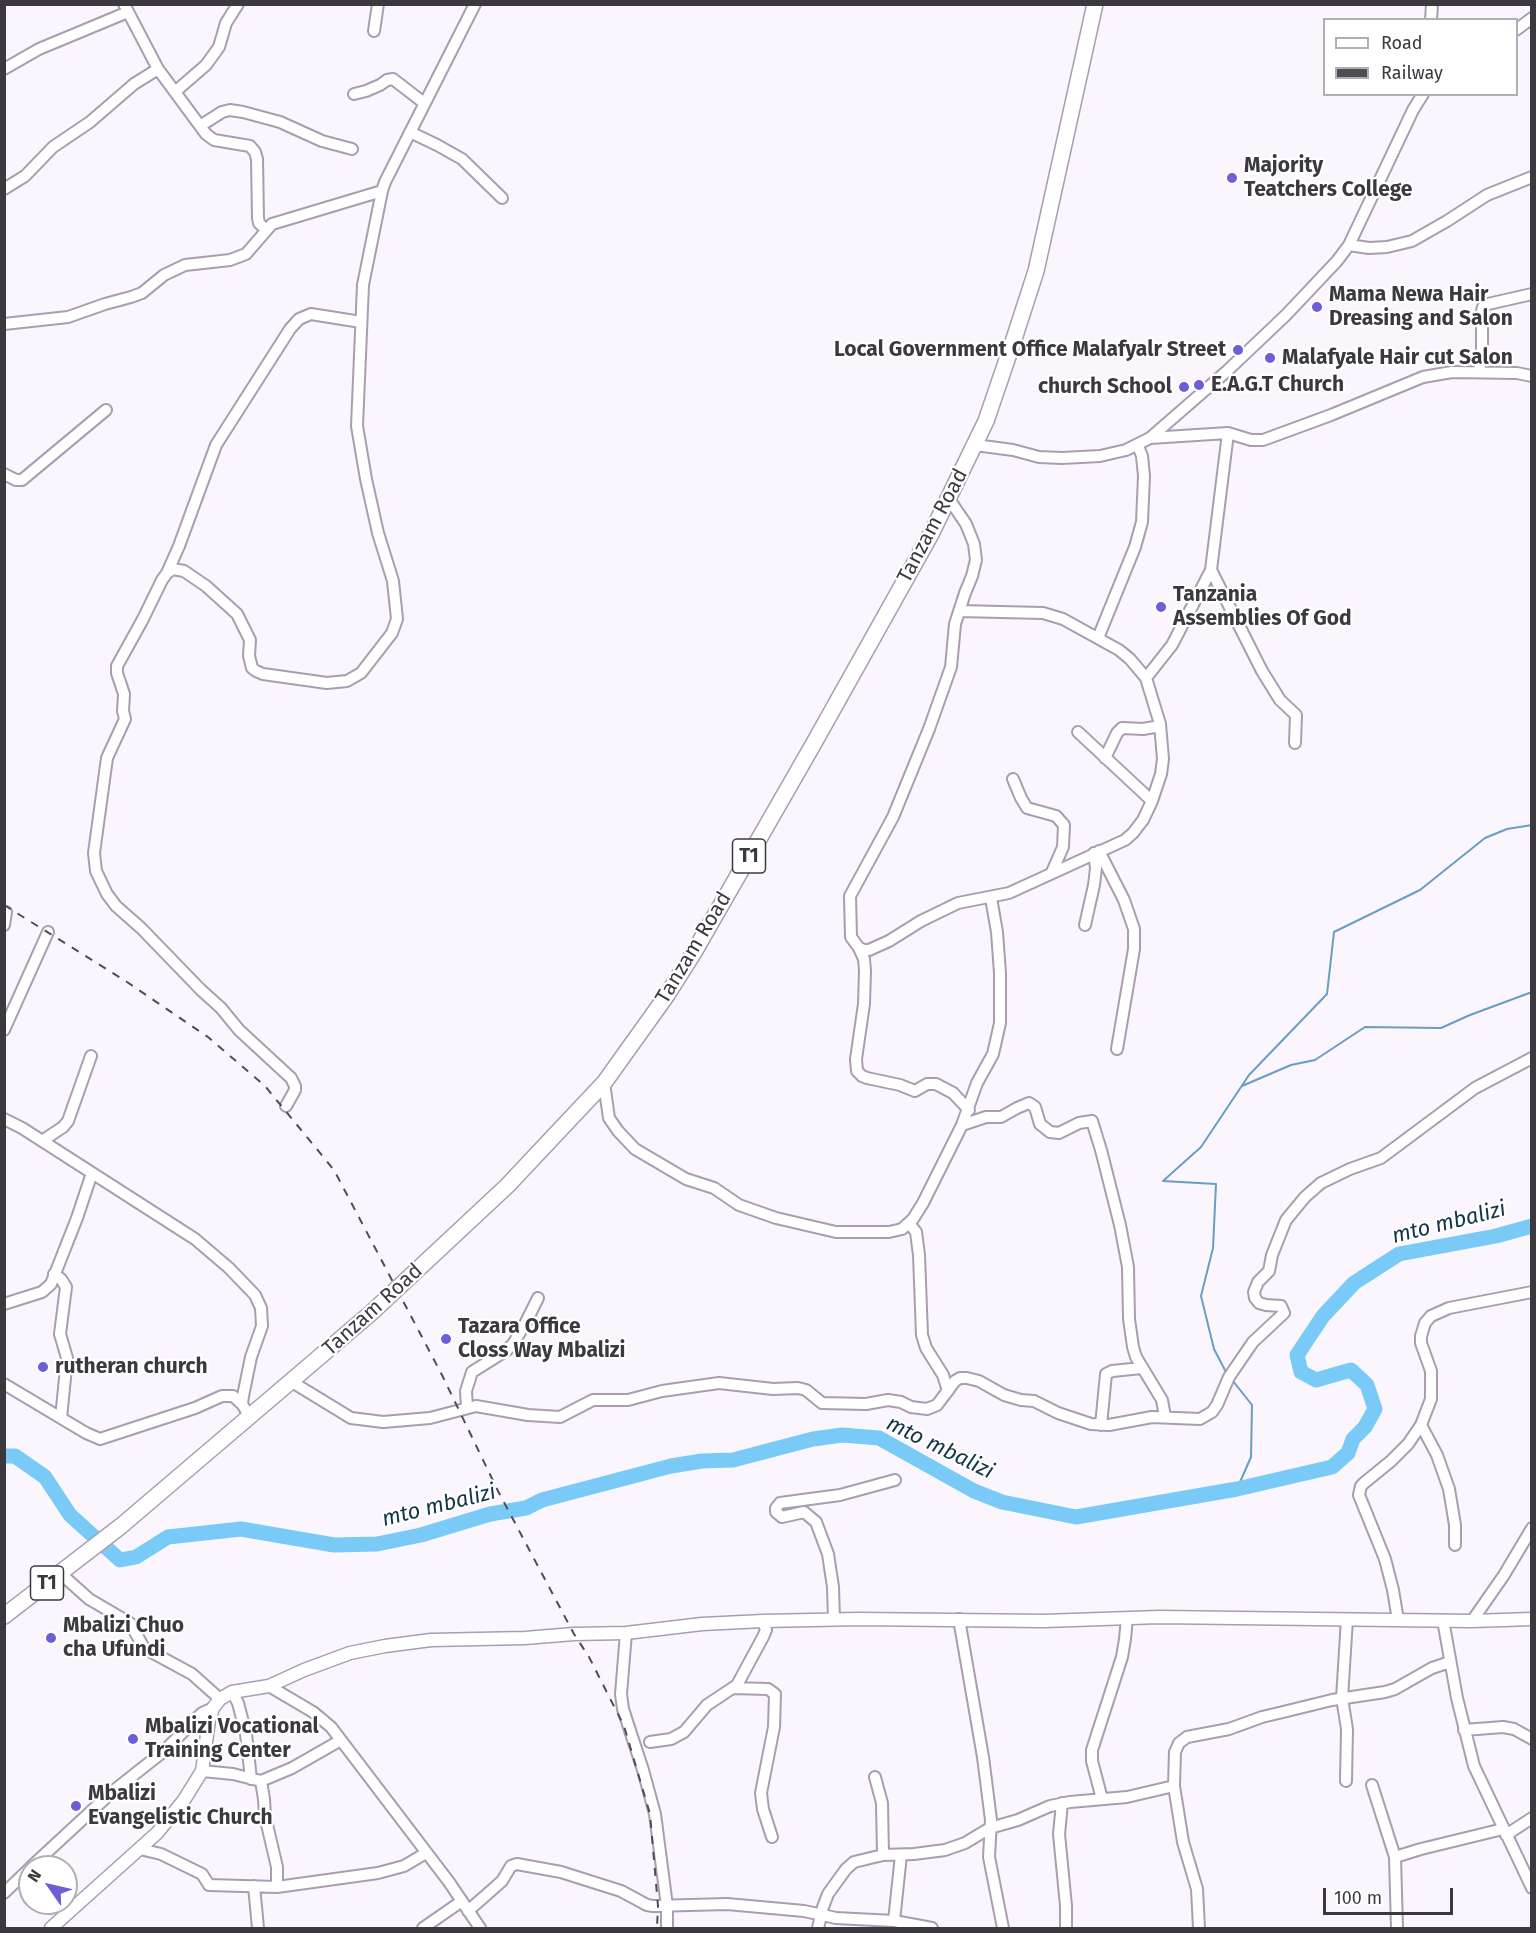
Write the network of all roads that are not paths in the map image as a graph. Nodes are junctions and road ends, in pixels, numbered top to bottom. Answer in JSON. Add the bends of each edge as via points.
{"nodes":[{"id":1,"x":238,"y":4,"type":"edge"},
{"id":2,"x":378,"y":4,"type":"edge"},
{"id":3,"x":475,"y":4,"type":"edge"},
{"id":4,"x":1095,"y":4,"type":"edge"},
{"id":5,"x":126,"y":8,"type":"edge"},
{"id":6,"x":1532,"y":18,"type":"edge"},
{"id":7,"x":1518,"y":28,"type":"edge"},
{"id":8,"x":374,"y":31,"type":"dead end"},
{"id":9,"x":4,"y":69,"type":"edge"},
{"id":10,"x":158,"y":69,"type":"junction"},
{"id":11,"x":176,"y":91,"type":"junction"},
{"id":12,"x":354,"y":94,"type":"dead end"},
{"id":13,"x":1422,"y":96,"type":"edge"},
{"id":14,"x":424,"y":103,"type":"junction"},
{"id":15,"x":200,"y":126,"type":"junction"},
{"id":16,"x":410,"y":132,"type":"junction"},
{"id":17,"x":352,"y":149,"type":"dead end"},
{"id":18,"x":1532,"y":177,"type":"edge"},
{"id":19,"x":4,"y":189,"type":"edge"},
{"id":20,"x":382,"y":191,"type":"junction"},
{"id":21,"x":502,"y":198,"type":"dead end"},
{"id":22,"x":266,"y":230,"type":"junction"},
{"id":23,"x":1349,"y":245,"type":"junction"},
{"id":24,"x":1532,"y":294,"type":"edge"},
{"id":25,"x":361,"y":322,"type":"junction"},
{"id":26,"x":4,"y":324,"type":"edge"},
{"id":27,"x":1479,"y":372,"type":"junction"},
{"id":28,"x":1532,"y":376,"type":"edge"},
{"id":29,"x":106,"y":410,"type":"dead end"},
{"id":30,"x":1228,"y":433,"type":"junction"},
{"id":31,"x":1150,"y":438,"type":"junction"},
{"id":32,"x":975,"y":445,"type":"junction"},
{"id":33,"x":1138,"y":446,"type":"junction"},
{"id":34,"x":4,"y":474,"type":"edge"},
{"id":35,"x":949,"y":499,"type":"junction"},
{"id":36,"x":1211,"y":570,"type":"junction"},
{"id":37,"x":167,"y":573,"type":"junction"},
{"id":38,"x":959,"y":611,"type":"junction"},
{"id":39,"x":1098,"y":638,"type":"junction"},
{"id":40,"x":1146,"y":678,"type":"junction"},
{"id":41,"x":1160,"y":726,"type":"junction"},
{"id":42,"x":1078,"y":732,"type":"dead end"},
{"id":43,"x":1295,"y":743,"type":"dead end"},
{"id":44,"x":1105,"y":758,"type":"junction"},
{"id":45,"x":1013,"y":779,"type":"dead end"},
{"id":46,"x":1152,"y":801,"type":"junction"},
{"id":47,"x":1097,"y":852,"type":"junction"},
{"id":48,"x":1052,"y":873,"type":"junction"},
{"id":49,"x":991,"y":898,"type":"junction"},
{"id":50,"x":6,"y":912,"type":"dead end"},
{"id":51,"x":4,"y":925,"type":"edge"},
{"id":52,"x":1086,"y":925,"type":"dead end"},
{"id":53,"x":48,"y":932,"type":"dead end"},
{"id":54,"x":859,"y":948,"type":"junction"},
{"id":55,"x":4,"y":1030,"type":"edge"},
{"id":56,"x":1117,"y":1049,"type":"dead end"},
{"id":57,"x":91,"y":1056,"type":"dead end"},
{"id":58,"x":1532,"y":1058,"type":"edge"},
{"id":59,"x":604,"y":1083,"type":"junction"},
{"id":60,"x":286,"y":1106,"type":"dead end"},
{"id":61,"x":969,"y":1110,"type":"junction"},
{"id":62,"x":4,"y":1119,"type":"edge"},
{"id":63,"x":962,"y":1125,"type":"junction"},
{"id":64,"x":42,"y":1141,"type":"junction"},
{"id":65,"x":92,"y":1173,"type":"junction"},
{"id":66,"x":909,"y":1223,"type":"junction"},
{"id":67,"x":54,"y":1274,"type":"junction"},
{"id":68,"x":1532,"y":1292,"type":"edge"},
{"id":69,"x":538,"y":1298,"type":"dead end"},
{"id":70,"x":4,"y":1304,"type":"edge"},
{"id":71,"x":1142,"y":1368,"type":"junction"},
{"id":72,"x":292,"y":1382,"type":"junction"},
{"id":73,"x":4,"y":1384,"type":"edge"},
{"id":74,"x":948,"y":1391,"type":"junction"},
{"id":75,"x":467,"y":1407,"type":"junction"},
{"id":76,"x":246,"y":1411,"type":"junction"},
{"id":77,"x":1165,"y":1417,"type":"junction"},
{"id":78,"x":61,"y":1418,"type":"junction"},
{"id":79,"x":1101,"y":1425,"type":"junction"},
{"id":80,"x":1421,"y":1425,"type":"junction"},
{"id":81,"x":895,"y":1480,"type":"dead end"},
{"id":82,"x":1532,"y":1528,"type":"edge"},
{"id":83,"x":1455,"y":1545,"type":"dead end"},
{"id":84,"x":60,"y":1573,"type":"junction"},
{"id":85,"x":4,"y":1616,"type":"edge"},
{"id":86,"x":1126,"y":1618,"type":"junction"},
{"id":87,"x":834,"y":1619,"type":"junction"},
{"id":88,"x":959,"y":1619,"type":"junction"},
{"id":89,"x":1347,"y":1619,"type":"junction"},
{"id":90,"x":1532,"y":1619,"type":"edge"},
{"id":91,"x":1398,"y":1620,"type":"junction"},
{"id":92,"x":1443,"y":1620,"type":"junction"},
{"id":93,"x":1472,"y":1620,"type":"junction"},
{"id":94,"x":763,"y":1621,"type":"junction"},
{"id":95,"x":626,"y":1633,"type":"junction"},
{"id":96,"x":1450,"y":1662,"type":"junction"},
{"id":97,"x":269,"y":1686,"type":"junction"},
{"id":98,"x":734,"y":1688,"type":"junction"},
{"id":99,"x":232,"y":1692,"type":"junction"},
{"id":100,"x":1342,"y":1698,"type":"junction"},
{"id":101,"x":216,"y":1704,"type":"junction"},
{"id":102,"x":1464,"y":1730,"type":"junction"},
{"id":103,"x":1532,"y":1739,"type":"edge"},
{"id":104,"x":342,"y":1740,"type":"junction"},
{"id":105,"x":650,"y":1742,"type":"dead end"},
{"id":106,"x":202,"y":1771,"type":"junction"},
{"id":107,"x":875,"y":1777,"type":"dead end"},
{"id":108,"x":256,"y":1780,"type":"junction"},
{"id":109,"x":1346,"y":1781,"type":"dead end"},
{"id":110,"x":1372,"y":1785,"type":"dead end"},
{"id":111,"x":1174,"y":1786,"type":"junction"},
{"id":112,"x":1102,"y":1799,"type":"junction"},
{"id":113,"x":1062,"y":1803,"type":"junction"},
{"id":114,"x":1532,"y":1818,"type":"edge"},
{"id":115,"x":990,"y":1828,"type":"junction"},
{"id":116,"x":1504,"y":1832,"type":"junction"},
{"id":117,"x":772,"y":1837,"type":"dead end"},
{"id":118,"x":140,"y":1849,"type":"junction"},
{"id":119,"x":426,"y":1853,"type":"junction"},
{"id":120,"x":45,"y":1855,"type":"edge"},
{"id":121,"x":883,"y":1855,"type":"junction"},
{"id":122,"x":901,"y":1855,"type":"junction"},
{"id":123,"x":1395,"y":1857,"type":"junction"},
{"id":124,"x":18,"y":1880,"type":"edge"},
{"id":125,"x":1531,"y":1885,"type":"edge"},
{"id":126,"x":254,"y":1886,"type":"junction"},
{"id":127,"x":278,"y":1887,"type":"junction"},
{"id":128,"x":4,"y":1893,"type":"edge"},
{"id":129,"x":643,"y":1903,"type":"junction"},
{"id":130,"x":465,"y":1906,"type":"junction"},
{"id":131,"x":667,"y":1906,"type":"junction"},
{"id":132,"x":821,"y":1914,"type":"junction"},
{"id":133,"x":894,"y":1921,"type":"junction"},
{"id":134,"x":58,"y":1926,"type":"edge"},
{"id":135,"x":668,"y":1928,"type":"edge"},
{"id":136,"x":258,"y":1929,"type":"edge"},
{"id":137,"x":423,"y":1929,"type":"edge"},
{"id":138,"x":480,"y":1929,"type":"edge"},
{"id":139,"x":818,"y":1929,"type":"edge"},
{"id":140,"x":932,"y":1929,"type":"edge"},
{"id":141,"x":1003,"y":1929,"type":"edge"},
{"id":142,"x":1066,"y":1929,"type":"edge"},
{"id":143,"x":1199,"y":1929,"type":"edge"},
{"id":144,"x":1397,"y":1929,"type":"edge"}],
"edges":[{"from":1,"to":11,"type":"street","via":[[226,23],[219,47],[206,65]]},
{"from":2,"to":8,"type":"street"},
{"from":3,"to":14,"type":"street"},
{"from":4,"to":32,"type":"highway","name":"Tanzam Road","number":"T1","via":[[1036,271]]},
{"from":5,"to":9,"type":"street"},
{"from":5,"to":10,"type":"street"},
{"from":6,"to":7,"type":"street"},
{"from":10,"to":11,"type":"street"},
{"from":10,"to":19,"type":"street","via":[[53,147],[25,176]]},
{"from":11,"to":15,"type":"street"},
{"from":12,"to":14,"type":"street","via":[[393,79]]},
{"from":13,"to":23,"type":"street"},
{"from":14,"to":16,"type":"street"},
{"from":15,"to":17,"type":"street","via":[[230,110],[280,122],[322,141]]},
{"from":15,"to":22,"type":"street","via":[[214,140],[250,146],[255,152],[258,218]]},
{"from":16,"to":20,"type":"street"},
{"from":16,"to":21,"type":"street","via":[[462,159]]},
{"from":18,"to":23,"type":"street","via":[[1487,195],[1412,241],[1387,247]]},
{"from":20,"to":22,"type":"street","via":[[272,224]]},
{"from":20,"to":25,"type":"street","via":[[363,285]]},
{"from":22,"to":26,"type":"street","via":[[246,254],[230,260],[185,265],[131,297],[68,317]]},
{"from":23,"to":31,"type":"street","via":[[1286,315]]},
{"from":24,"to":27,"type":"street","via":[[1483,307]]},
{"from":25,"to":37,"type":"street","via":[[311,314],[290,329],[216,446]]},
{"from":25,"to":37,"type":"street","via":[[357,426],[378,533],[392,575],[397,619],[379,652],[361,673],[339,683],[260,673],[252,668],[250,640],[237,614],[189,574],[176,569]]},
{"from":27,"to":28,"type":"street"},
{"from":27,"to":30,"type":"street","via":[[1423,377],[1263,440]]},
{"from":29,"to":34,"type":"street","via":[[22,480]]},
{"from":30,"to":31,"type":"street"},
{"from":30,"to":36,"type":"street"},
{"from":31,"to":33,"type":"street"},
{"from":32,"to":33,"type":"street","via":[[1062,458],[1100,456]]},
{"from":32,"to":35,"type":"highway","name":"Tanzam Road","number":"T1"},
{"from":33,"to":39,"type":"street","via":[[1144,476],[1142,522]]},
{"from":35,"to":38,"type":"street","via":[[966,524],[976,560]]},
{"from":35,"to":59,"type":"highway","name":"Tanzam Road","number":"T1","via":[[693,954]]},
{"from":36,"to":40,"type":"street","via":[[1172,645]]},
{"from":36,"to":43,"type":"street","via":[[1262,671],[1280,700],[1296,715]]},
{"from":37,"to":60,"type":"street","via":[[117,663],[125,720],[107,758],[94,853],[96,871],[116,906],[291,1078],[295,1090]]},
{"from":38,"to":39,"type":"street","via":[[1043,614],[1064,619]]},
{"from":38,"to":54,"type":"street","via":[[951,667],[929,729],[893,817],[849,897],[851,937]]},
{"from":39,"to":40,"type":"street","via":[[1130,658]]},
{"from":40,"to":41,"type":"street"},
{"from":41,"to":44,"type":"street","via":[[1122,728]]},
{"from":41,"to":46,"type":"street","via":[[1163,759]]},
{"from":42,"to":44,"type":"street"},
{"from":44,"to":46,"type":"street"},
{"from":45,"to":48,"type":"street","via":[[1027,808],[1056,816],[1064,825],[1063,846]]},
{"from":46,"to":47,"type":"street","via":[[1130,836]]},
{"from":47,"to":48,"type":"street"},
{"from":47,"to":52,"type":"street"},
{"from":47,"to":56,"type":"street","via":[[1125,900],[1134,928]]},
{"from":48,"to":49,"type":"street"},
{"from":49,"to":54,"type":"street","via":[[958,903],[879,946]]},
{"from":49,"to":61,"type":"street","via":[[998,932],[1000,1023],[993,1054],[977,1083]]},
{"from":50,"to":51,"type":"street"},
{"from":53,"to":55,"type":"street"},
{"from":54,"to":61,"type":"street","via":[[865,972],[856,1059],[859,1074],[915,1091],[936,1084],[953,1093]]},
{"from":57,"to":64,"type":"street","via":[[68,1120]]},
{"from":58,"to":77,"type":"street","via":[[1475,1088],[1381,1158],[1350,1169],[1305,1197],[1286,1220],[1269,1271],[1254,1292],[1259,1303],[1281,1306],[1284,1313],[1253,1342],[1229,1377],[1212,1412],[1200,1419]]},
{"from":59,"to":66,"type":"street","via":[[609,1118],[635,1149],[687,1179],[714,1188],[739,1205],[836,1232],[889,1232]]},
{"from":59,"to":72,"type":"highway","name":"Tanzam Road","number":"T1","via":[[507,1186]]},
{"from":61,"to":63,"type":"street"},
{"from":62,"to":64,"type":"street"},
{"from":63,"to":66,"type":"street"},
{"from":63,"to":71,"type":"street","via":[[986,1117],[1001,1117],[1029,1103],[1035,1107],[1040,1124],[1050,1132],[1059,1133],[1092,1121],[1120,1225],[1128,1273],[1131,1335]]},
{"from":64,"to":65,"type":"street"},
{"from":65,"to":67,"type":"street"},
{"from":65,"to":76,"type":"street","via":[[195,1239],[255,1296],[261,1308],[262,1326],[243,1395]]},
{"from":66,"to":74,"type":"street","via":[[916,1232],[919,1255],[922,1335]]},
{"from":67,"to":70,"type":"street","via":[[51,1284],[42,1292]]},
{"from":67,"to":78,"type":"street","via":[[66,1287],[60,1334],[67,1358]]},
{"from":68,"to":80,"type":"street","via":[[1449,1308],[1425,1323],[1421,1343],[1431,1371],[1432,1392]]},
{"from":69,"to":75,"type":"street","via":[[513,1344],[472,1372],[466,1391]]},
{"from":71,"to":77,"type":"street","via":[[1162,1400]]},
{"from":71,"to":79,"type":"street","via":[[1106,1374]]},
{"from":72,"to":75,"type":"street","via":[[351,1418],[363,1421],[430,1418]]},
{"from":72,"to":76,"type":"highway","name":"Tanzam Road","number":"T1"},
{"from":73,"to":78,"type":"street"},
{"from":74,"to":75,"type":"street","via":[[938,1405],[927,1409],[888,1400],[822,1403],[798,1388],[718,1383],[628,1400],[593,1400],[561,1417],[486,1406]]},
{"from":74,"to":79,"type":"street","via":[[957,1379],[967,1378],[1004,1395],[1034,1401],[1068,1417]]},
{"from":76,"to":78,"type":"street","via":[[228,1395],[100,1439]]},
{"from":76,"to":84,"type":"highway","name":"Tanzam Road","number":"T1","via":[[121,1527]]},
{"from":77,"to":79,"type":"street"},
{"from":80,"to":83,"type":"street","via":[[1449,1489]]},
{"from":80,"to":91,"type":"street","via":[[1400,1452],[1361,1486],[1359,1495],[1384,1558]]},
{"from":81,"to":87,"type":"street","via":[[840,1495],[788,1501],[776,1508],[782,1517],[804,1512],[816,1522],[828,1554]]},
{"from":82,"to":93,"type":"street"},
{"from":84,"to":85,"type":"highway","number":"T1"},
{"from":84,"to":101,"type":"street","via":[[89,1599],[130,1623],[144,1648],[192,1674]]},
{"from":86,"to":88,"type":"main road"},
{"from":86,"to":89,"type":"main road"},
{"from":86,"to":112,"type":"street","via":[[1122,1658],[1092,1750]]},
{"from":87,"to":88,"type":"main road"},
{"from":87,"to":94,"type":"main road"},
{"from":88,"to":115,"type":"street","via":[[983,1757]]},
{"from":89,"to":91,"type":"main road"},
{"from":89,"to":100,"type":"street"},
{"from":90,"to":93,"type":"main road"},
{"from":91,"to":92,"type":"main road"},
{"from":92,"to":93,"type":"main road"},
{"from":92,"to":96,"type":"street"},
{"from":94,"to":95,"type":"main road"},
{"from":94,"to":98,"type":"street","via":[[763,1637]]},
{"from":95,"to":97,"type":"main road","via":[[431,1640],[385,1646],[350,1653]]},
{"from":95,"to":131,"type":"street","via":[[623,1709],[655,1814]]},
{"from":96,"to":100,"type":"street","via":[[1395,1689]]},
{"from":96,"to":102,"type":"street"},
{"from":97,"to":99,"type":"main road"},
{"from":97,"to":104,"type":"street","via":[[313,1713]]},
{"from":98,"to":105,"type":"street","via":[[707,1706],[684,1732],[671,1739]]},
{"from":98,"to":117,"type":"street","via":[[768,1689],[775,1694],[774,1727],[761,1793]]},
{"from":99,"to":101,"type":"main road"},
{"from":99,"to":108,"type":"street","via":[[238,1702]]},
{"from":100,"to":109,"type":"street","via":[[1347,1729]]},
{"from":100,"to":111,"type":"street","via":[[1182,1739],[1174,1752]]},
{"from":101,"to":106,"type":"main road"},
{"from":101,"to":120,"type":"street"},
{"from":102,"to":103,"type":"street","via":[[1503,1727]]},
{"from":102,"to":116,"type":"street","via":[[1474,1766]]},
{"from":104,"to":108,"type":"street","via":[[292,1768]]},
{"from":104,"to":119,"type":"street"},
{"from":106,"to":108,"type":"street"},
{"from":106,"to":118,"type":"main road","via":[[172,1817]]},
{"from":107,"to":121,"type":"street","via":[[882,1803]]},
{"from":108,"to":127,"type":"street","via":[[264,1799]]},
{"from":110,"to":123,"type":"street"},
{"from":111,"to":112,"type":"street","via":[[1144,1795]]},
{"from":111,"to":143,"type":"street","via":[[1183,1842],[1197,1889]]},
{"from":112,"to":113,"type":"street"},
{"from":113,"to":115,"type":"street"},
{"from":113,"to":142,"type":"street","via":[[1059,1834]]},
{"from":114,"to":116,"type":"street"},
{"from":115,"to":122,"type":"street","via":[[945,1850]]},
{"from":115,"to":141,"type":"street","via":[[989,1857]]},
{"from":116,"to":123,"type":"street"},
{"from":116,"to":125,"type":"street"},
{"from":118,"to":126,"type":"street","via":[[202,1874],[209,1885]]},
{"from":118,"to":134,"type":"main road"},
{"from":119,"to":127,"type":"street","via":[[404,1866],[378,1873]]},
{"from":119,"to":130,"type":"street"},
{"from":121,"to":122,"type":"street"},
{"from":121,"to":132,"type":"street","via":[[854,1862],[846,1869],[828,1894]]},
{"from":122,"to":133,"type":"street"},
{"from":123,"to":144,"type":"street"},
{"from":124,"to":128,"type":"street"},
{"from":126,"to":127,"type":"street"},
{"from":126,"to":136,"type":"street"},
{"from":129,"to":130,"type":"street","via":[[561,1872],[517,1864],[502,1881]]},
{"from":129,"to":131,"type":"street"},
{"from":129,"to":135,"type":"street"},
{"from":130,"to":137,"type":"street"},
{"from":130,"to":138,"type":"street"},
{"from":131,"to":132,"type":"street","via":[[727,1904]]},
{"from":131,"to":135,"type":"street"},
{"from":132,"to":133,"type":"street"},
{"from":132,"to":139,"type":"street"},
{"from":133,"to":140,"type":"street"}]}
